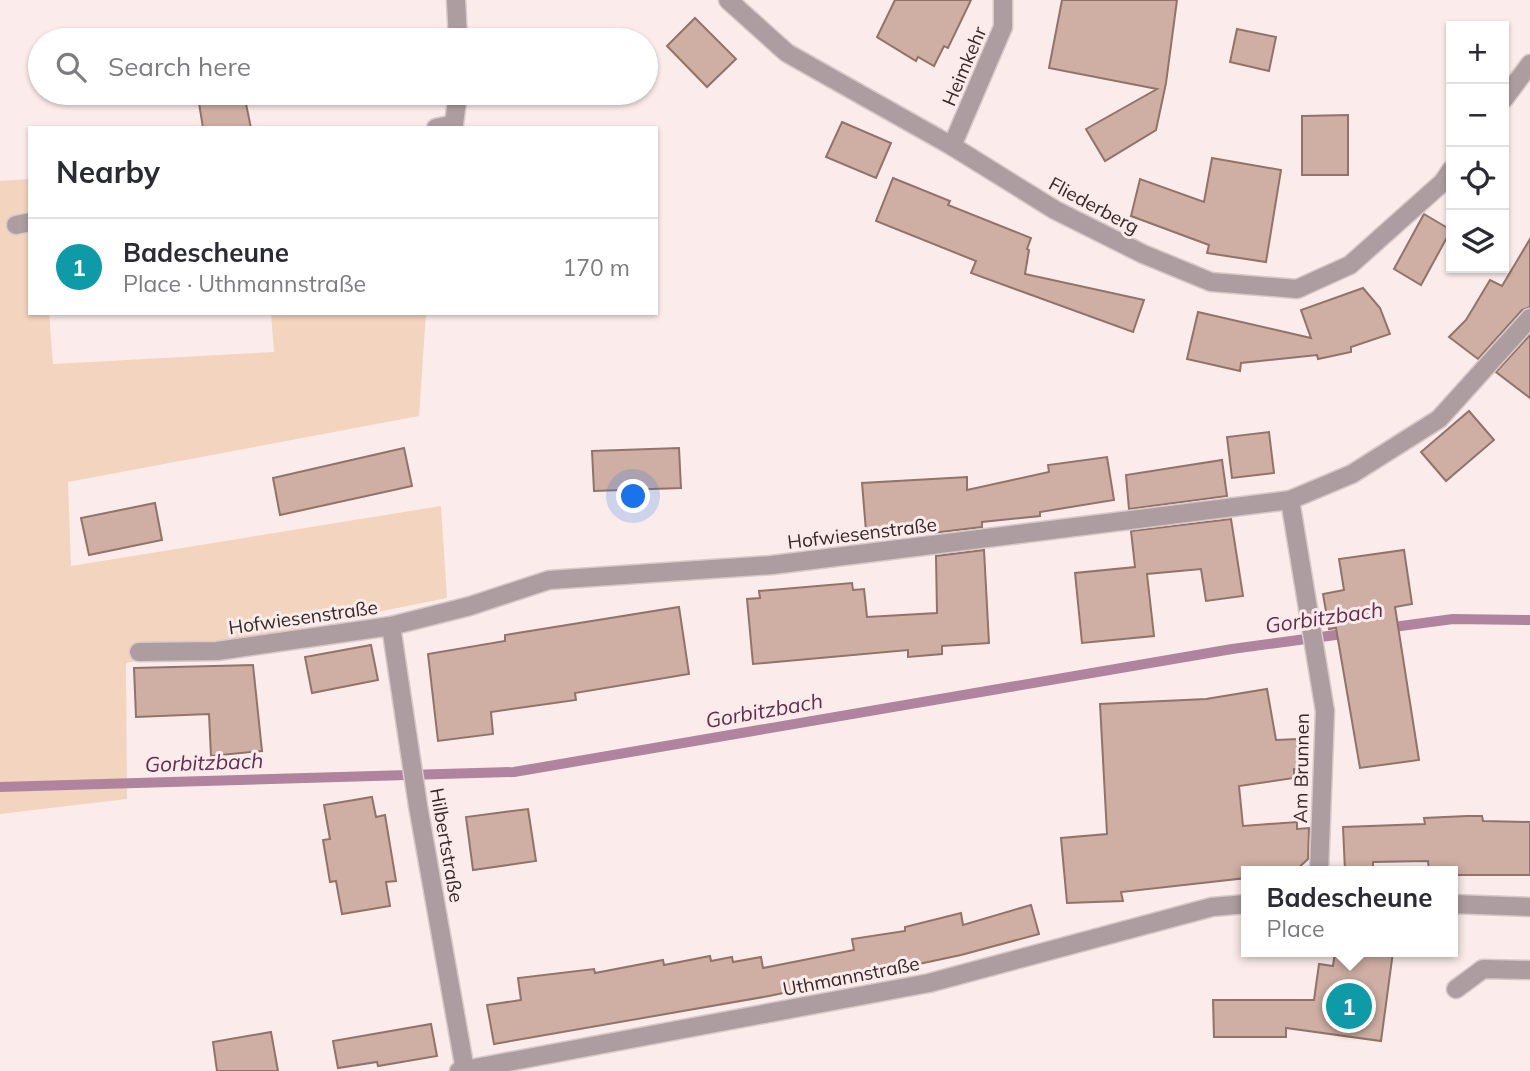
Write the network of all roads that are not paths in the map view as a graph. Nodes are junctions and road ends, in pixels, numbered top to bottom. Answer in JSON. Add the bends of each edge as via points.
{"nodes":[{"id":1,"x":456,"y":0,"type":"edge"},
{"id":2,"x":728,"y":0,"type":"edge"},
{"id":3,"x":1003,"y":0,"type":"edge"},
{"id":4,"x":457,"y":28,"type":"edge"},
{"id":5,"x":1530,"y":64,"type":"edge"},
{"id":6,"x":1509,"y":92,"type":"edge"},
{"id":7,"x":456,"y":105,"type":"edge"},
{"id":8,"x":445,"y":126,"type":"edge"},
{"id":9,"x":952,"y":146,"type":"junction"},
{"id":10,"x":1446,"y":178,"type":"edge"},
{"id":11,"x":1530,"y":318,"type":"edge"},
{"id":12,"x":1290,"y":500,"type":"junction"},
{"id":13,"x":391,"y":626,"type":"junction"},
{"id":14,"x":139,"y":652,"type":"dead end"},
{"id":15,"x":1320,"y":866,"type":"edge"},
{"id":16,"x":1241,"y":904,"type":"edge"},
{"id":17,"x":1458,"y":904,"type":"edge"},
{"id":18,"x":1530,"y":907,"type":"edge"},
{"id":19,"x":1530,"y":970,"type":"edge"},
{"id":20,"x":1456,"y":989,"type":"dead end"},
{"id":21,"x":465,"y":1070,"type":"edge"},
{"id":22,"x":459,"y":1071,"type":"edge"}],
"edges":[{"from":1,"to":4,"type":"street"},
{"from":2,"to":9,"type":"street","name":"Fliederberg","via":[[787,53]]},
{"from":3,"to":9,"type":"street","name":"Heimkehr","via":[[1003,27]]},
{"from":5,"to":6,"type":"street"},
{"from":7,"to":8,"type":"street","via":[[454,124]]},
{"from":9,"to":10,"type":"street","name":"Fliederberg","via":[[1055,210],[1211,282],[1297,289],[1350,265]]},
{"from":11,"to":12,"type":"street","name":"Hofwiesenstraße","via":[[1439,419],[1352,474]]},
{"from":12,"to":13,"type":"street","name":"Hofwiesenstraße","via":[[772,565],[549,580]]},
{"from":12,"to":15,"type":"street","name":"Am Brunnen","via":[[1325,711]]},
{"from":13,"to":14,"type":"street","name":"Hofwiesenstraße","via":[[217,651]]},
{"from":13,"to":21,"type":"street","name":"Hilbertstraße"},
{"from":16,"to":21,"type":"street","name":"Uthmannstraße","via":[[1212,906],[929,983]]},
{"from":17,"to":18,"type":"street"},
{"from":19,"to":20,"type":"street","via":[[1483,969]]},
{"from":21,"to":22,"type":"street","name":"Uthmannstraße"}]}
